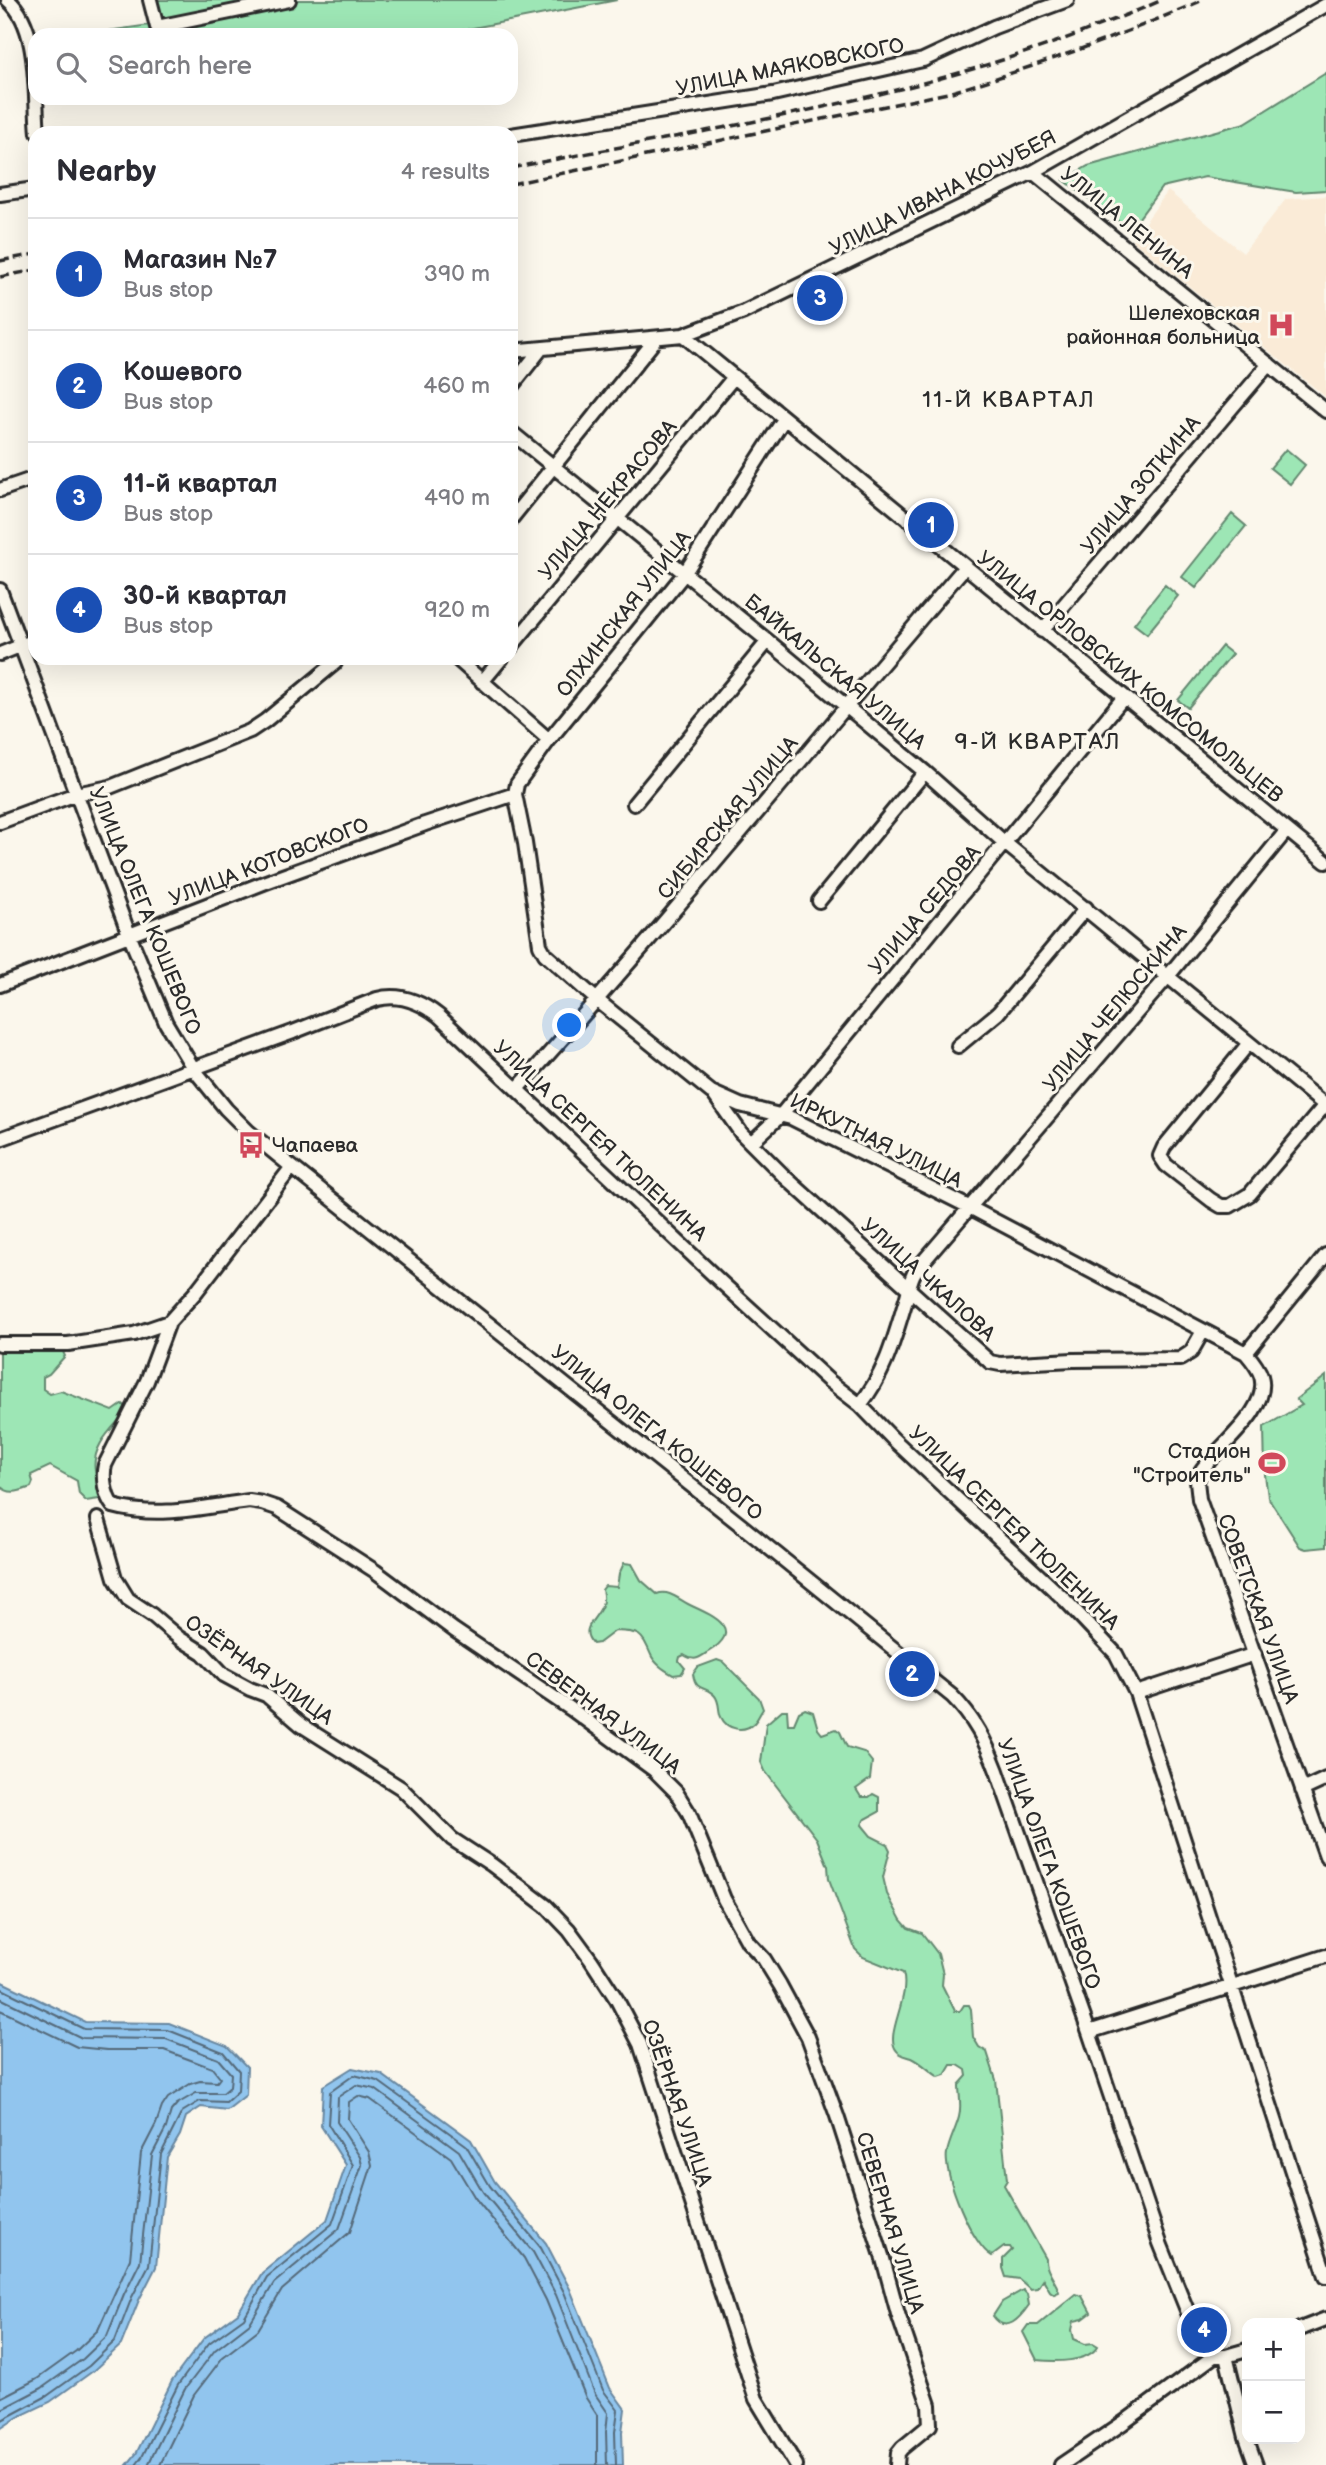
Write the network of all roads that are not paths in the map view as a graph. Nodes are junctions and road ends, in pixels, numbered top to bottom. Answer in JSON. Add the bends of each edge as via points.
{"nodes":[{"id":1,"x":8,"y":0,"type":"edge"},
{"id":2,"x":150,"y":0,"type":"edge"},
{"id":3,"x":289,"y":0,"type":"edge"},
{"id":4,"x":1067,"y":0,"type":"edge"},
{"id":5,"x":254,"y":4,"type":"edge"},
{"id":6,"x":1326,"y":5,"type":"edge"},
{"id":7,"x":28,"y":30,"type":"edge"},
{"id":8,"x":36,"y":105,"type":"edge"},
{"id":9,"x":38,"y":126,"type":"edge"},
{"id":10,"x":518,"y":134,"type":"edge"},
{"id":11,"x":1033,"y":172,"type":"junction"},
{"id":12,"x":28,"y":190,"type":"edge"},
{"id":13,"x":0,"y":194,"type":"edge"},
{"id":14,"x":683,"y":335,"type":"junction"},
{"id":15,"x":656,"y":339,"type":"junction"},
{"id":16,"x":541,"y":349,"type":"junction"},
{"id":17,"x":518,"y":351,"type":"edge"},
{"id":18,"x":1269,"y":364,"type":"junction"},
{"id":19,"x":734,"y":377,"type":"junction"},
{"id":20,"x":518,"y":378,"type":"edge"},
{"id":21,"x":1326,"y":411,"type":"edge"},
{"id":22,"x":784,"y":419,"type":"junction"},
{"id":23,"x":518,"y":438,"type":"edge"},
{"id":24,"x":553,"y":468,"type":"junction"},
{"id":25,"x":28,"y":480,"type":"edge"},
{"id":26,"x":0,"y":490,"type":"edge"},
{"id":27,"x":518,"y":510,"type":"edge"},
{"id":28,"x":617,"y":520,"type":"junction"},
{"id":29,"x":964,"y":568,"type":"junction"},
{"id":30,"x":684,"y":574,"type":"junction"},
{"id":31,"x":0,"y":590,"type":"edge"},
{"id":32,"x":1042,"y":631,"type":"junction"},
{"id":33,"x":518,"y":639,"type":"edge"},
{"id":34,"x":768,"y":640,"type":"junction"},
{"id":35,"x":28,"y":643,"type":"edge"},
{"id":36,"x":20,"y":647,"type":"junction"},
{"id":37,"x":0,"y":654,"type":"edge"},
{"id":38,"x":333,"y":665,"type":"edge"},
{"id":39,"x":464,"y":665,"type":"edge"},
{"id":40,"x":496,"y":665,"type":"edge"},
{"id":41,"x":482,"y":682,"type":"junction"},
{"id":42,"x":1124,"y":697,"type":"junction"},
{"id":43,"x":846,"y":707,"type":"junction"},
{"id":44,"x":549,"y":740,"type":"junction"},
{"id":45,"x":925,"y":772,"type":"junction"},
{"id":46,"x":76,"y":794,"type":"junction"},
{"id":47,"x":514,"y":794,"type":"junction"},
{"id":48,"x":634,"y":804,"type":"dead end"},
{"id":49,"x":0,"y":822,"type":"edge"},
{"id":50,"x":1287,"y":830,"type":"junction"},
{"id":51,"x":1006,"y":844,"type":"junction"},
{"id":52,"x":1326,"y":862,"type":"edge"},
{"id":53,"x":819,"y":901,"type":"dead end"},
{"id":54,"x":1086,"y":908,"type":"junction"},
{"id":55,"x":130,"y":937,"type":"junction"},
{"id":56,"x":1169,"y":975,"type":"junction"},
{"id":57,"x":0,"y":985,"type":"edge"},
{"id":58,"x":597,"y":1000,"type":"junction"},
{"id":59,"x":1249,"y":1043,"type":"junction"},
{"id":60,"x":958,"y":1046,"type":"dead end"},
{"id":61,"x":193,"y":1068,"type":"junction"},
{"id":62,"x":517,"y":1089,"type":"junction"},
{"id":63,"x":711,"y":1092,"type":"junction"},
{"id":64,"x":1326,"y":1106,"type":"edge"},
{"id":65,"x":780,"y":1115,"type":"junction"},
{"id":66,"x":0,"y":1139,"type":"edge"},
{"id":67,"x":751,"y":1143,"type":"junction"},
{"id":68,"x":292,"y":1167,"type":"junction"},
{"id":69,"x":971,"y":1208,"type":"junction"},
{"id":70,"x":1326,"y":1255,"type":"edge"},
{"id":71,"x":909,"y":1290,"type":"junction"},
{"id":72,"x":169,"y":1322,"type":"junction"},
{"id":73,"x":1203,"y":1331,"type":"junction"},
{"id":74,"x":0,"y":1344,"type":"edge"},
{"id":75,"x":1246,"y":1353,"type":"junction"},
{"id":76,"x":860,"y":1405,"type":"junction"},
{"id":77,"x":98,"y":1519,"type":"dead end"},
{"id":78,"x":1255,"y":1654,"type":"junction"},
{"id":79,"x":1136,"y":1693,"type":"junction"},
{"id":80,"x":1326,"y":1779,"type":"edge"},
{"id":81,"x":1302,"y":1790,"type":"junction"},
{"id":82,"x":1326,"y":1856,"type":"edge"},
{"id":83,"x":1326,"y":1956,"type":"edge"},
{"id":84,"x":1231,"y":1985,"type":"junction"},
{"id":85,"x":1089,"y":2032,"type":"junction"},
{"id":86,"x":1326,"y":2276,"type":"edge"},
{"id":87,"x":1326,"y":2319,"type":"edge"},
{"id":88,"x":1305,"y":2327,"type":"edge"},
{"id":89,"x":1242,"y":2351,"type":"edge"},
{"id":90,"x":1220,"y":2356,"type":"junction"},
{"id":91,"x":796,"y":2465,"type":"edge"},
{"id":92,"x":897,"y":2465,"type":"edge"},
{"id":93,"x":1061,"y":2465,"type":"edge"},
{"id":94,"x":1256,"y":2465,"type":"edge"}],
"edges":[{"from":1,"to":7,"type":"street"},
{"from":2,"to":5,"type":"street","via":[[157,27]]},
{"from":3,"to":5,"type":"street"},
{"from":4,"to":10,"type":"street","name":"УЛИЦА МАЯКОВСКОГО","via":[[923,60],[773,94]]},
{"from":6,"to":11,"type":"street","name":"УЛИЦА ИВАНА КОЧУБЕЯ"},
{"from":8,"to":9,"type":"street"},
{"from":11,"to":14,"type":"street","name":"УЛИЦА ИВАНА КОЧУБЕЯ","via":[[744,313]]},
{"from":11,"to":18,"type":"street","name":"УЛИЦА ЛЕНИНА"},
{"from":12,"to":13,"type":"street"},
{"from":14,"to":15,"type":"street","name":"УЛИЦА ИВАНА КОЧУБЕЯ"},
{"from":14,"to":19,"type":"street","name":"УЛИЦА ОРЛОВСКИХ КОМСОМОЛЬЦЕВ"},
{"from":15,"to":16,"type":"street","name":"УЛИЦА ИВАНА КОЧУБЕЯ"},
{"from":15,"to":24,"type":"street"},
{"from":16,"to":17,"type":"street","name":"УЛИЦА ИВАНА КОЧУБЕЯ"},
{"from":16,"to":20,"type":"street"},
{"from":18,"to":21,"type":"street","name":"УЛИЦА ЛЕНИНА"},
{"from":18,"to":32,"type":"street","name":"УЛИЦА ЗОТКИНА"},
{"from":19,"to":22,"type":"street","name":"УЛИЦА ОРЛОВСКИХ КОМСОМОЛЬЦЕВ"},
{"from":19,"to":28,"type":"street","name":"УЛИЦА НЕКРАСОВА"},
{"from":22,"to":29,"type":"street","name":"УЛИЦА ОРЛОВСКИХ КОМСОМОЛЬЦЕВ"},
{"from":22,"to":30,"type":"street","name":"ОЛХИНСКАЯ УЛИЦА"},
{"from":23,"to":24,"type":"street","name":"БАЙКАЛЬСКАЯ УЛИЦА"},
{"from":24,"to":27,"type":"street"},
{"from":24,"to":28,"type":"street","name":"БАЙКАЛЬСКАЯ УЛИЦА"},
{"from":25,"to":26,"type":"street"},
{"from":28,"to":30,"type":"street","name":"БАЙКАЛЬСКАЯ УЛИЦА"},
{"from":28,"to":33,"type":"street","name":"УЛИЦА НЕКРАСОВА"},
{"from":29,"to":32,"type":"street","name":"УЛИЦА ОРЛОВСКИХ КОМСОМОЛЬЦЕВ"},
{"from":29,"to":43,"type":"street","name":"СИБИРСКАЯ УЛИЦА"},
{"from":30,"to":34,"type":"street","name":"БАЙКАЛЬСКАЯ УЛИЦА"},
{"from":30,"to":44,"type":"street","name":"ОЛХИНСКАЯ УЛИЦА"},
{"from":31,"to":36,"type":"street","name":"УЛИЦА ОЛЕГА КОШЕВОГО"},
{"from":32,"to":42,"type":"street","name":"УЛИЦА ОРЛОВСКИХ КОМСОМОЛЬЦЕВ"},
{"from":34,"to":43,"type":"street","name":"БАЙКАЛЬСКАЯ УЛИЦА"},
{"from":34,"to":48,"type":"street"},
{"from":35,"to":36,"type":"street"},
{"from":36,"to":37,"type":"street"},
{"from":36,"to":46,"type":"street","name":"УЛИЦА ОЛЕГА КОШЕВОГО"},
{"from":38,"to":46,"type":"street","via":[[250,731],[110,787]]},
{"from":39,"to":41,"type":"street"},
{"from":40,"to":41,"type":"street"},
{"from":41,"to":44,"type":"street"},
{"from":42,"to":50,"type":"street","name":"УЛИЦА ОРЛОВСКИХ КОМСОМОЛЬЦЕВ"},
{"from":42,"to":51,"type":"street","name":"УЛИЦА СЕДОВА"},
{"from":43,"to":45,"type":"street","name":"БАЙКАЛЬСКАЯ УЛИЦА"},
{"from":43,"to":58,"type":"street","name":"СИБИРСКАЯ УЛИЦА"},
{"from":44,"to":47,"type":"street","name":"ОЛХИНСКАЯ УЛИЦА"},
{"from":45,"to":51,"type":"street","name":"БАЙКАЛЬСКАЯ УЛИЦА"},
{"from":45,"to":53,"type":"street"},
{"from":46,"to":49,"type":"street"},
{"from":46,"to":55,"type":"street","name":"УЛИЦА ОЛЕГА КОШЕВОГО"},
{"from":47,"to":55,"type":"street","name":"УЛИЦА КОТОВСКОГО","via":[[278,878]]},
{"from":47,"to":58,"type":"street","name":"ИРКУТНАЯ УЛИЦА","via":[[540,945]]},
{"from":50,"to":52,"type":"street","name":"УЛИЦА ОРЛОВСКИХ КОМСОМОЛЬЦЕВ"},
{"from":50,"to":56,"type":"street","name":"УЛИЦА ЧЕЛЮСКИНА"},
{"from":51,"to":54,"type":"street","name":"БАЙКАЛЬСКАЯ УЛИЦА"},
{"from":51,"to":65,"type":"street","name":"УЛИЦА СЕДОВА"},
{"from":54,"to":56,"type":"street","name":"БАЙКАЛЬСКАЯ УЛИЦА"},
{"from":54,"to":60,"type":"street","via":[[998,1013]]},
{"from":55,"to":57,"type":"street","name":"УЛИЦА КОТОВСКОГО"},
{"from":55,"to":61,"type":"street","name":"УЛИЦА ОЛЕГА КОШЕВОГО","via":[[166,1023]]},
{"from":56,"to":59,"type":"street","name":"БАЙКАЛЬСКАЯ УЛИЦА"},
{"from":56,"to":69,"type":"street","name":"УЛИЦА ЧЕЛЮСКИНА"},
{"from":58,"to":62,"type":"street","name":"СИБИРСКАЯ УЛИЦА"},
{"from":58,"to":63,"type":"street","name":"ИРКУТНАЯ УЛИЦА"},
{"from":59,"to":64,"type":"street","name":"БАЙКАЛЬСКАЯ УЛИЦА"},
{"from":59,"to":64,"type":"street","via":[[1164,1147],[1160,1156],[1166,1165],[1215,1203],[1230,1206],[1250,1194]]},
{"from":61,"to":62,"type":"street","name":"УЛИЦА СЕРГЕЯ ТЮЛЕНИНА","via":[[377,999],[396,997],[428,1007]]},
{"from":61,"to":66,"type":"street"},
{"from":61,"to":68,"type":"street","name":"УЛИЦА ОЛЕГА КОШЕВОГО","via":[[237,1121]]},
{"from":62,"to":76,"type":"street","name":"УЛИЦА СЕРГЕЯ ТЮЛЕНИНА","via":[[770,1327]]},
{"from":63,"to":65,"type":"street","name":"ИРКУТНАЯ УЛИЦА"},
{"from":63,"to":67,"type":"street","name":"УЛИЦА ЧКАЛОВА"},
{"from":65,"to":67,"type":"street","name":"УЛИЦА СЕДОВА"},
{"from":65,"to":69,"type":"street","name":"ИРКУТНАЯ УЛИЦА"},
{"from":67,"to":71,"type":"street","name":"УЛИЦА ЧКАЛОВА"},
{"from":68,"to":72,"type":"street"},
{"from":68,"to":85,"type":"street","name":"УЛИЦА ОЛЕГА КОШЕВОГО","via":[[965,1709],[993,1761]]},
{"from":69,"to":71,"type":"street","name":"УЛИЦА ЧЕЛЮСКИНА","via":[[916,1270]]},
{"from":69,"to":73,"type":"street","name":"ИРКУТНАЯ УЛИЦА"},
{"from":70,"to":75,"type":"street"},
{"from":71,"to":73,"type":"street","name":"УЛИЦА ЧКАЛОВА","via":[[995,1364],[1180,1359],[1191,1352]]},
{"from":71,"to":76,"type":"street","name":"УЛИЦА ЧЕЛЮСКИНА","via":[[888,1360]]},
{"from":72,"to":74,"type":"street","via":[[134,1334],[68,1344]]},
{"from":72,"to":92,"type":"street","name":"СЕВЕРНАЯ УЛИЦА","via":[[147,1381],[105,1465],[103,1477],[110,1504],[149,1513],[249,1502],[277,1508],[571,1709],[677,1791],[724,1899],[808,2036],[837,2116],[929,2405],[930,2425],[902,2448]]},
{"from":73,"to":75,"type":"street","name":"ИРКУТНАЯ УЛИЦА"},
{"from":75,"to":78,"type":"street","name":"СОВЕТСКАЯ УЛИЦА","via":[[1262,1377],[1256,1408],[1205,1466],[1197,1485],[1201,1510]]},
{"from":76,"to":79,"type":"street","name":"УЛИЦА СЕРГЕЯ ТЮЛЕНИНА","via":[[1110,1646]]},
{"from":77,"to":91,"type":"street","name":"ОЗЁРНАЯ УЛИЦА","via":[[115,1578],[128,1599],[202,1653],[224,1675],[266,1695],[301,1726],[401,1788],[452,1839],[530,1893],[569,1930],[617,2000],[639,2044],[756,2399]]},
{"from":78,"to":79,"type":"street"},
{"from":78,"to":81,"type":"street","name":"СОВЕТСКАЯ УЛИЦА"},
{"from":79,"to":84,"type":"street","name":"УЛИЦА СЕРГЕЯ ТЮЛЕНИНА"},
{"from":80,"to":81,"type":"street"},
{"from":81,"to":82,"type":"street","name":"СОВЕТСКАЯ УЛИЦА"},
{"from":83,"to":84,"type":"street"},
{"from":84,"to":85,"type":"street"},
{"from":84,"to":86,"type":"street","name":"УЛИЦА СЕРГЕЯ ТЮЛЕНИНА"},
{"from":85,"to":90,"type":"street","name":"УЛИЦА ОЛЕГА КОШЕВОГО","via":[[1160,2243],[1197,2335],[1205,2349]]},
{"from":87,"to":88,"type":"street"},
{"from":89,"to":90,"type":"street"},
{"from":90,"to":93,"type":"street"},
{"from":90,"to":94,"type":"street"}]}
